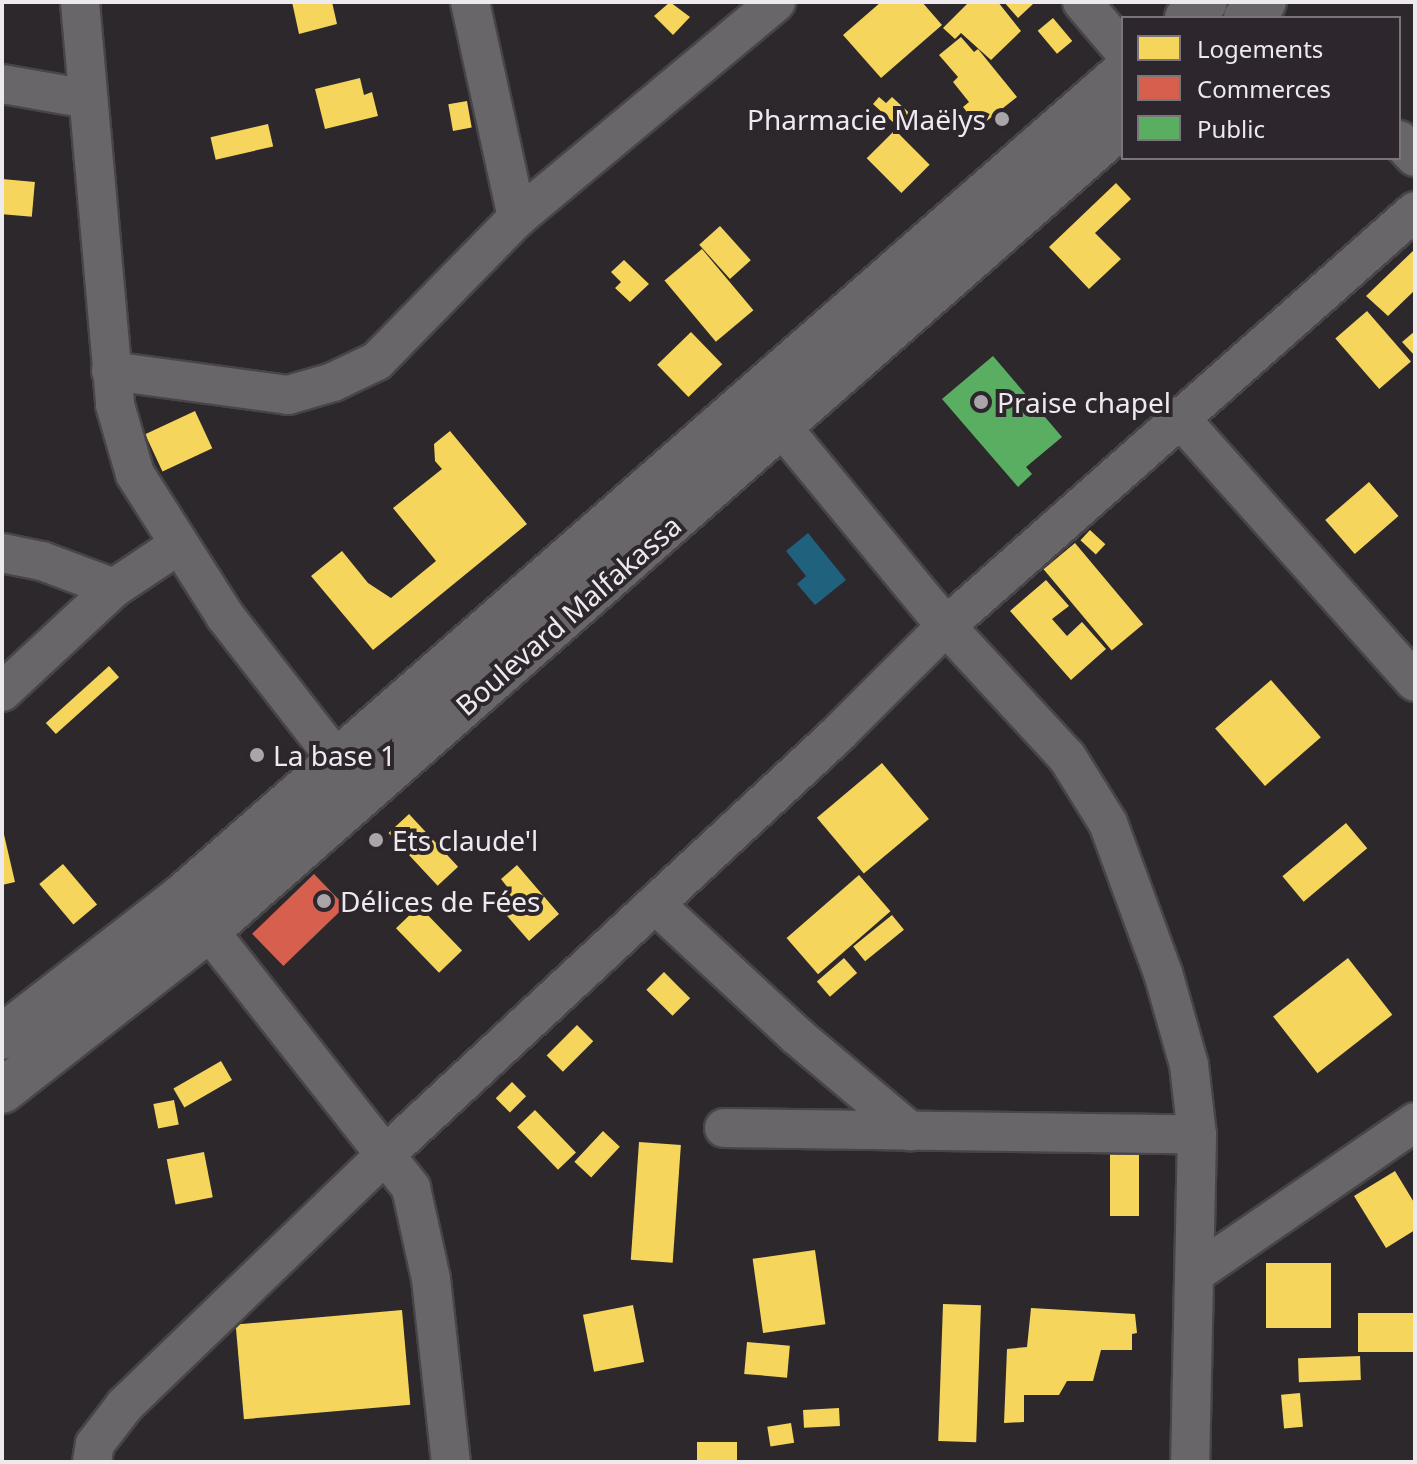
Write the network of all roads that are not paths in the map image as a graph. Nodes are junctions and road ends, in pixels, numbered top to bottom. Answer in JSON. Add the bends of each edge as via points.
{"nodes":[{"id":1,"x":80,"y":2,"type":"edge"},
{"id":2,"x":470,"y":2,"type":"edge"},
{"id":3,"x":776,"y":2,"type":"edge"},
{"id":4,"x":1082,"y":2,"type":"edge"},
{"id":5,"x":1205,"y":2,"type":"edge"},
{"id":6,"x":1264,"y":2,"type":"edge"},
{"id":7,"x":1189,"y":16,"type":"edge"},
{"id":8,"x":1248,"y":16,"type":"edge"},
{"id":9,"x":1121,"y":48,"type":"edge"},
{"id":10,"x":1121,"y":75,"type":"edge"},
{"id":11,"x":2,"y":84,"type":"edge"},
{"id":12,"x":88,"y":99,"type":"junction"},
{"id":13,"x":1121,"y":126,"type":"edge"},
{"id":14,"x":1401,"y":142,"type":"edge"},
{"id":15,"x":1415,"y":157,"type":"edge"},
{"id":16,"x":1415,"y":211,"type":"edge"},
{"id":17,"x":517,"y":218,"type":"junction"},
{"id":18,"x":111,"y":371,"type":"junction"},
{"id":19,"x":770,"y":413,"type":"junction"},
{"id":20,"x":1178,"y":416,"type":"junction"},
{"id":21,"x":177,"y":546,"type":"junction"},
{"id":22,"x":2,"y":553,"type":"edge"},
{"id":23,"x":114,"y":588,"type":"junction"},
{"id":24,"x":946,"y":626,"type":"junction"},
{"id":25,"x":1415,"y":682,"type":"edge"},
{"id":26,"x":2,"y":692,"type":"edge"},
{"id":27,"x":337,"y":760,"type":"junction"},
{"id":28,"x":655,"y":904,"type":"junction"},
{"id":29,"x":195,"y":913,"type":"junction"},
{"id":30,"x":2,"y":1037,"type":"edge"},
{"id":31,"x":2,"y":1091,"type":"edge"},
{"id":32,"x":1415,"y":1122,"type":"edge"},
{"id":33,"x":724,"y":1128,"type":"dead end"},
{"id":34,"x":910,"y":1131,"type":"junction"},
{"id":35,"x":1197,"y":1135,"type":"junction"},
{"id":36,"x":387,"y":1153,"type":"junction"},
{"id":37,"x":1197,"y":1272,"type":"junction"},
{"id":38,"x":92,"y":1462,"type":"edge"},
{"id":39,"x":451,"y":1462,"type":"edge"},
{"id":40,"x":1190,"y":1462,"type":"edge"}],
"edges":[{"from":1,"to":12,"type":"street"},
{"from":2,"to":17,"type":"street"},
{"from":3,"to":17,"type":"street"},
{"from":4,"to":9,"type":"street"},
{"from":5,"to":7,"type":"main road"},
{"from":6,"to":8,"type":"main road"},
{"from":10,"to":19,"type":"main road","name":"Boulevard Malfakassa"},
{"from":11,"to":12,"type":"street"},
{"from":12,"to":18,"type":"street"},
{"from":13,"to":19,"type":"main road","name":"Boulevard Malfakassa"},
{"from":14,"to":15,"type":"street"},
{"from":16,"to":20,"type":"street"},
{"from":17,"to":18,"type":"street","via":[[377,361],[333,382],[288,395]]},
{"from":18,"to":21,"type":"street","via":[[135,474]]},
{"from":19,"to":24,"type":"street"},
{"from":19,"to":27,"type":"main road","name":"Boulevard Malfakassa"},
{"from":19,"to":29,"type":"main road","name":"Boulevard Malfakassa"},
{"from":20,"to":24,"type":"street"},
{"from":20,"to":25,"type":"street"},
{"from":21,"to":23,"type":"street"},
{"from":21,"to":27,"type":"street"},
{"from":22,"to":23,"type":"street","via":[[42,561]]},
{"from":23,"to":26,"type":"street"},
{"from":24,"to":28,"type":"street"},
{"from":24,"to":35,"type":"street","via":[[1067,757],[1108,823],[1163,973],[1189,1065]]},
{"from":27,"to":29,"type":"main road","name":"Boulevard Malfakassa"},
{"from":28,"to":34,"type":"street","via":[[797,1036]]},
{"from":28,"to":36,"type":"street"},
{"from":29,"to":30,"type":"main road","name":"Boulevard Malfakassa"},
{"from":29,"to":31,"type":"main road","name":"Boulevard Malfakassa"},
{"from":29,"to":36,"type":"street"},
{"from":32,"to":37,"type":"street"},
{"from":33,"to":34,"type":"street"},
{"from":34,"to":35,"type":"street"},
{"from":35,"to":37,"type":"street"},
{"from":36,"to":38,"type":"street","via":[[125,1405],[95,1444]]},
{"from":36,"to":39,"type":"street","via":[[411,1188],[422,1225]]},
{"from":37,"to":40,"type":"street"}]}
